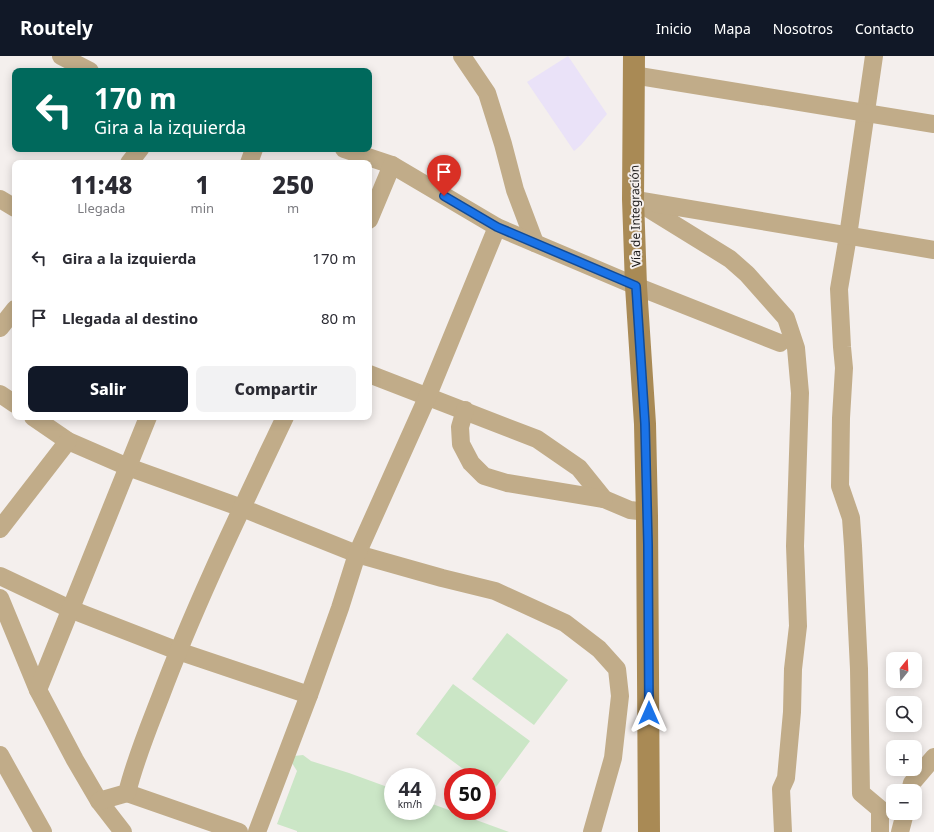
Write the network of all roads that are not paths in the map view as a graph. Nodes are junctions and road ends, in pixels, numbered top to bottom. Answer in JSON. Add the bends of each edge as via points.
{"nodes":[{"id":1,"x":61,"y":56,"type":"edge"},
{"id":2,"x":462,"y":56,"type":"edge"},
{"id":3,"x":874,"y":56,"type":"edge"},
{"id":4,"x":634,"y":66,"type":"edge"},
{"id":5,"x":84,"y":68,"type":"edge"},
{"id":6,"x":865,"y":114,"type":"junction"},
{"id":7,"x":934,"y":124,"type":"edge"},
{"id":8,"x":138,"y":152,"type":"edge"},
{"id":9,"x":353,"y":152,"type":"edge"},
{"id":10,"x":131,"y":160,"type":"edge"},
{"id":11,"x":392,"y":165,"type":"junction"},
{"id":12,"x":0,"y":199,"type":"edge"},
{"id":13,"x":634,"y":199,"type":"junction"},
{"id":14,"x":12,"y":206,"type":"edge"},
{"id":15,"x":372,"y":213,"type":"edge"},
{"id":16,"x":497,"y":227,"type":"junction"},
{"id":17,"x":848,"y":236,"type":"junction"},
{"id":18,"x":534,"y":243,"type":"junction"},
{"id":19,"x":934,"y":250,"type":"edge"},
{"id":20,"x":636,"y":286,"type":"junction"},
{"id":21,"x":12,"y":313,"type":"edge"},
{"id":22,"x":0,"y":328,"type":"edge"},
{"id":23,"x":780,"y":343,"type":"dead end"},
{"id":24,"x":372,"y":375,"type":"edge"},
{"id":25,"x":0,"y":394,"type":"edge"},
{"id":26,"x":428,"y":395,"type":"junction"},
{"id":27,"x":12,"y":402,"type":"edge"},
{"id":28,"x":465,"y":410,"type":"junction"},
{"id":29,"x":37,"y":420,"type":"edge"},
{"id":30,"x":134,"y":420,"type":"edge"},
{"id":31,"x":147,"y":420,"type":"edge"},
{"id":32,"x":284,"y":420,"type":"edge"},
{"id":33,"x":139,"y":440,"type":"junction"},
{"id":34,"x":68,"y":441,"type":"junction"},
{"id":35,"x":128,"y":467,"type":"junction"},
{"id":36,"x":604,"y":499,"type":"junction"},
{"id":37,"x":242,"y":508,"type":"junction"},
{"id":38,"x":647,"y":512,"type":"junction"},
{"id":39,"x":0,"y":529,"type":"edge"},
{"id":40,"x":358,"y":554,"type":"junction"},
{"id":41,"x":0,"y":576,"type":"edge"},
{"id":42,"x":0,"y":598,"type":"edge"},
{"id":43,"x":70,"y":609,"type":"junction"},
{"id":44,"x":178,"y":650,"type":"junction"},
{"id":45,"x":38,"y":690,"type":"junction"},
{"id":46,"x":309,"y":695,"type":"junction"},
{"id":47,"x":0,"y":755,"type":"edge"},
{"id":48,"x":934,"y":758,"type":"edge"},
{"id":49,"x":912,"y":784,"type":"edge"},
{"id":50,"x":127,"y":793,"type":"junction"},
{"id":51,"x":100,"y":801,"type":"junction"},
{"id":52,"x":903,"y":820,"type":"edge"},
{"id":53,"x":43,"y":832,"type":"edge"},
{"id":54,"x":123,"y":832,"type":"edge"},
{"id":55,"x":239,"y":832,"type":"edge"},
{"id":56,"x":257,"y":832,"type":"edge"},
{"id":57,"x":592,"y":832,"type":"edge"},
{"id":58,"x":649,"y":832,"type":"edge"},
{"id":59,"x":783,"y":832,"type":"edge"},
{"id":60,"x":880,"y":832,"type":"edge"},
{"id":61,"x":900,"y":832,"type":"edge"}],
"edges":[{"from":1,"to":5,"type":"street"},
{"from":2,"to":18,"type":"street","via":[[486,93]]},
{"from":3,"to":6,"type":"street"},
{"from":4,"to":6,"type":"street"},
{"from":4,"to":13,"type":"main road","name":"Vía de Integración"},
{"from":6,"to":7,"type":"street"},
{"from":6,"to":17,"type":"street"},
{"from":8,"to":10,"type":"street"},
{"from":9,"to":11,"type":"street"},
{"from":11,"to":15,"type":"street"},
{"from":11,"to":16,"type":"street"},
{"from":12,"to":14,"type":"street"},
{"from":13,"to":17,"type":"street"},
{"from":13,"to":20,"type":"main road","name":"Vía de Integración"},
{"from":13,"to":59,"type":"street","via":[[730,259],[747,274],[786,318],[796,348],[800,393],[795,546],[798,626],[786,778],[781,789]]},
{"from":16,"to":18,"type":"street"},
{"from":16,"to":26,"type":"street"},
{"from":17,"to":19,"type":"street"},
{"from":17,"to":60,"type":"street","via":[[839,289],[844,368],[840,486],[851,518],[853,546],[860,669],[861,793],[880,809]]},
{"from":18,"to":20,"type":"street"},
{"from":20,"to":23,"type":"street"},
{"from":20,"to":38,"type":"main road","name":"Vía de Integración","via":[[645,424]]},
{"from":21,"to":22,"type":"street"},
{"from":24,"to":26,"type":"street"},
{"from":25,"to":27,"type":"street"},
{"from":26,"to":28,"type":"street"},
{"from":26,"to":40,"type":"street"},
{"from":28,"to":36,"type":"street","via":[[537,439],[579,468]]},
{"from":28,"to":36,"type":"street","via":[[460,427],[461,444],[471,463],[484,476],[508,483]]},
{"from":29,"to":34,"type":"street"},
{"from":30,"to":33,"type":"street"},
{"from":31,"to":33,"type":"street"},
{"from":32,"to":37,"type":"street"},
{"from":33,"to":35,"type":"street"},
{"from":34,"to":35,"type":"street"},
{"from":34,"to":39,"type":"street"},
{"from":35,"to":37,"type":"street"},
{"from":35,"to":43,"type":"street"},
{"from":36,"to":38,"type":"street","via":[[630,510]]},
{"from":37,"to":40,"type":"street"},
{"from":37,"to":44,"type":"street"},
{"from":38,"to":58,"type":"main road","name":"Vía de Integración"},
{"from":40,"to":46,"type":"street"},
{"from":40,"to":57,"type":"street","via":[[495,592],[544,613],[565,623],[599,649],[617,669],[620,696],[613,758]]},
{"from":41,"to":43,"type":"street"},
{"from":42,"to":45,"type":"street"},
{"from":43,"to":44,"type":"street"},
{"from":43,"to":45,"type":"street"},
{"from":44,"to":46,"type":"street"},
{"from":44,"to":50,"type":"street","via":[[132,771]]},
{"from":45,"to":51,"type":"street"},
{"from":46,"to":56,"type":"street"},
{"from":47,"to":53,"type":"street"},
{"from":48,"to":49,"type":"street"},
{"from":50,"to":51,"type":"street"},
{"from":50,"to":55,"type":"street"},
{"from":51,"to":54,"type":"street"},
{"from":52,"to":61,"type":"street"}]}
